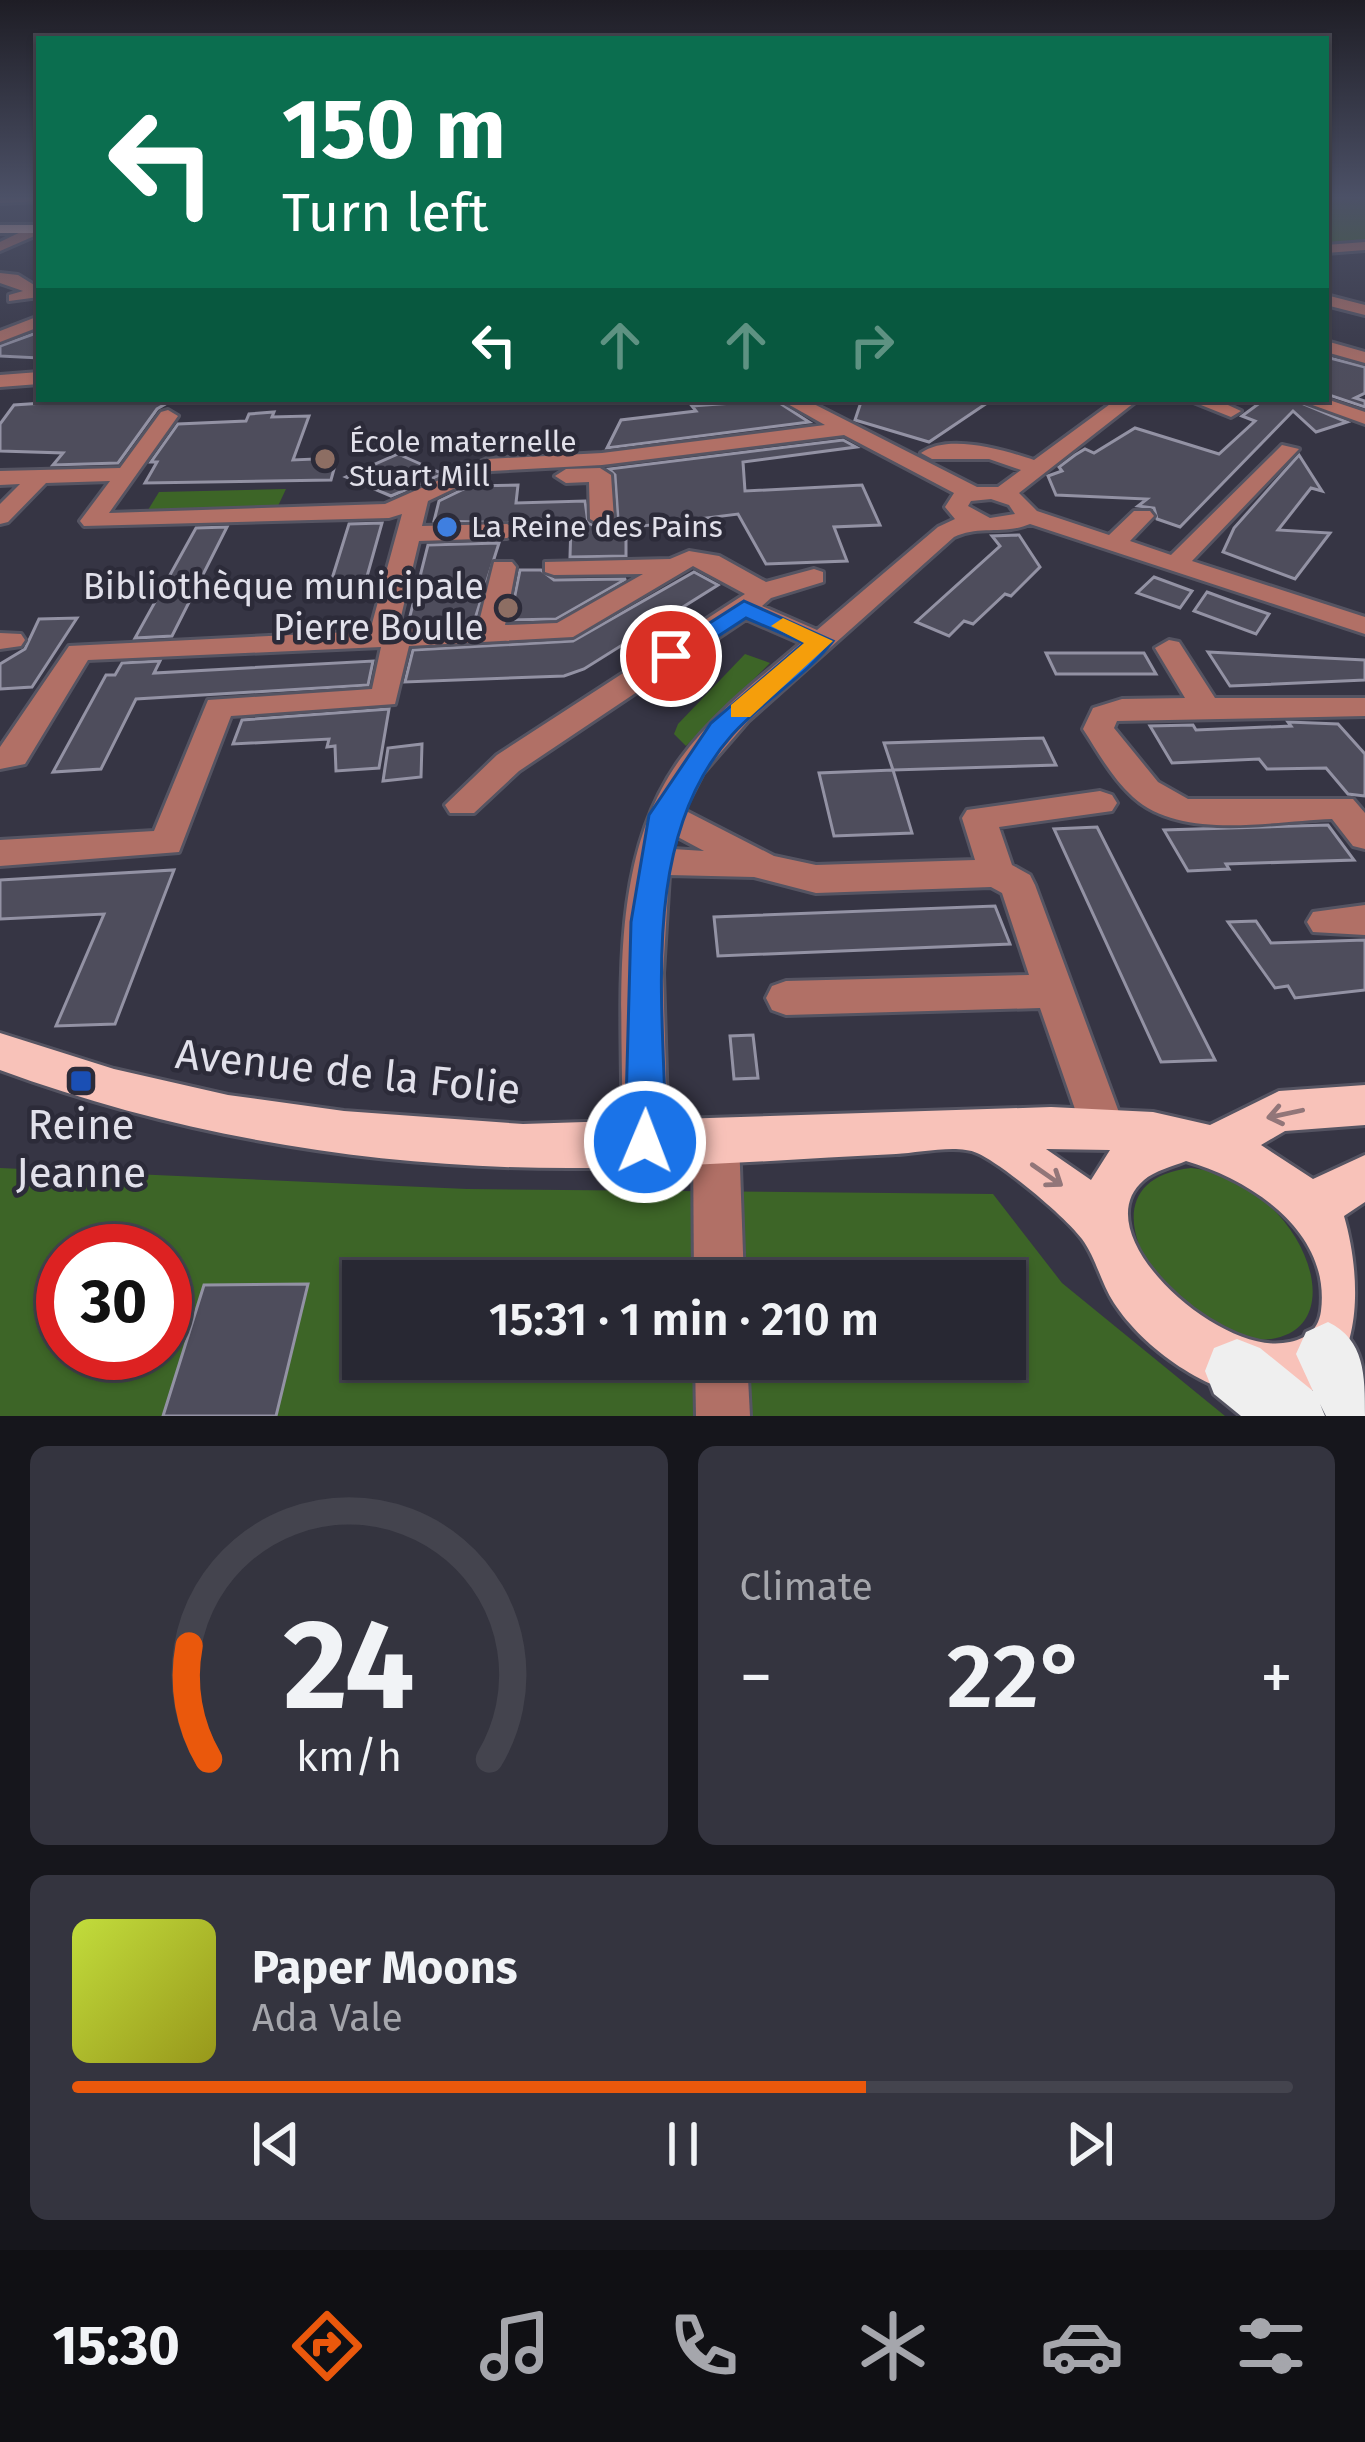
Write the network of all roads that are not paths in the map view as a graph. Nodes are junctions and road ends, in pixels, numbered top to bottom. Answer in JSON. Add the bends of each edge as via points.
{"nodes":[{"id":1,"x":0,"y":278,"type":"edge"},
{"id":2,"x":15,"y":298,"type":"dead end"},
{"id":3,"x":1329,"y":301,"type":"edge"},
{"id":4,"x":1365,"y":310,"type":"edge"},
{"id":5,"x":36,"y":322,"type":"edge"},
{"id":6,"x":0,"y":337,"type":"edge"},
{"id":7,"x":1365,"y":340,"type":"edge"},
{"id":8,"x":1335,"y":349,"type":"edge"},
{"id":9,"x":1365,"y":358,"type":"edge"},
{"id":10,"x":36,"y":378,"type":"edge"},
{"id":11,"x":0,"y":381,"type":"edge"},
{"id":12,"x":794,"y":402,"type":"edge"},
{"id":13,"x":1125,"y":402,"type":"edge"},
{"id":14,"x":1205,"y":402,"type":"edge"},
{"id":15,"x":1315,"y":402,"type":"edge"},
{"id":16,"x":178,"y":407,"type":"edge"},
{"id":17,"x":1231,"y":411,"type":"dead end"},
{"id":18,"x":1365,"y":418,"type":"edge"},
{"id":19,"x":844,"y":429,"type":"junction"},
{"id":20,"x":1289,"y":449,"type":"dead end"},
{"id":21,"x":932,"y":453,"type":"dead end"},
{"id":22,"x":1034,"y":467,"type":"junction"},
{"id":23,"x":126,"y":475,"type":"junction"},
{"id":24,"x":40,"y":477,"type":"junction"},
{"id":25,"x":0,"y":478,"type":"edge"},
{"id":26,"x":452,"y":480,"type":"junction"},
{"id":27,"x":1003,"y":494,"type":"junction"},
{"id":28,"x":418,"y":496,"type":"junction"},
{"id":29,"x":971,"y":507,"type":"junction"},
{"id":30,"x":1028,"y":516,"type":"junction"},
{"id":31,"x":1142,"y":516,"type":"dead end"},
{"id":32,"x":0,"y":517,"type":"edge"},
{"id":33,"x":602,"y":519,"type":"dead end"},
{"id":34,"x":507,"y":531,"type":"dead end"},
{"id":35,"x":408,"y":534,"type":"junction"},
{"id":36,"x":1113,"y":544,"type":"junction"},
{"id":37,"x":1176,"y":564,"type":"junction"},
{"id":38,"x":673,"y":566,"type":"junction"},
{"id":39,"x":554,"y":567,"type":"dead end"},
{"id":40,"x":503,"y":568,"type":"dead end"},
{"id":41,"x":814,"y":577,"type":"dead end"},
{"id":42,"x":751,"y":599,"type":"junction"},
{"id":43,"x":1365,"y":626,"type":"edge"},
{"id":44,"x":490,"y":634,"type":"junction"},
{"id":45,"x":389,"y":637,"type":"junction"},
{"id":46,"x":821,"y":641,"type":"junction"},
{"id":47,"x":1169,"y":648,"type":"dead end"},
{"id":48,"x":1365,"y":707,"type":"edge"},
{"id":49,"x":1206,"y":708,"type":"junction"},
{"id":50,"x":0,"y":758,"type":"edge"},
{"id":51,"x":1100,"y":803,"type":"dead end"},
{"id":52,"x":462,"y":806,"type":"dead end"},
{"id":53,"x":664,"y":815,"type":"junction"},
{"id":54,"x":1365,"y":837,"type":"edge"},
{"id":55,"x":0,"y":853,"type":"edge"},
{"id":56,"x":653,"y":861,"type":"junction"},
{"id":57,"x":765,"y":867,"type":"junction"},
{"id":58,"x":997,"y":873,"type":"junction"},
{"id":59,"x":1365,"y":920,"type":"edge"},
{"id":60,"x":1326,"y":922,"type":"dead end"},
{"id":61,"x":1055,"y":991,"type":"junction"},
{"id":62,"x":786,"y":998,"type":"dead end"},
{"id":63,"x":0,"y":1051,"type":"edge"},
{"id":64,"x":1365,"y":1105,"type":"edge"},
{"id":65,"x":1102,"y":1126,"type":"junction"},
{"id":66,"x":982,"y":1130,"type":"junction"},
{"id":67,"x":716,"y":1139,"type":"junction"},
{"id":68,"x":645,"y":1142,"type":"junction"},
{"id":69,"x":1196,"y":1145,"type":"junction"},
{"id":70,"x":1365,"y":1178,"type":"edge"},
{"id":71,"x":1317,"y":1219,"type":"junction"},
{"id":72,"x":1105,"y":1228,"type":"junction"},
{"id":73,"x":719,"y":1260,"type":"edge"},
{"id":74,"x":1328,"y":1354,"type":"junction"},
{"id":75,"x":1237,"y":1371,"type":"junction"},
{"id":76,"x":722,"y":1380,"type":"edge"},
{"id":77,"x":723,"y":1416,"type":"edge"},
{"id":78,"x":1292,"y":1416,"type":"edge"},
{"id":79,"x":1360,"y":1416,"type":"edge"}],
"edges":[{"from":1,"to":2,"type":"street","via":[[36,293]]},
{"from":3,"to":4,"type":"street"},
{"from":5,"to":6,"type":"street"},
{"from":7,"to":8,"type":"street"},
{"from":8,"to":9,"type":"street"},
{"from":10,"to":11,"type":"street"},
{"from":12,"to":19,"type":"street"},
{"from":13,"to":22,"type":"street"},
{"from":14,"to":17,"type":"street"},
{"from":15,"to":18,"type":"street"},
{"from":16,"to":23,"type":"street"},
{"from":19,"to":26,"type":"street","via":[[602,459],[487,464]]},
{"from":19,"to":29,"type":"street"},
{"from":20,"to":37,"type":"street"},
{"from":21,"to":22,"type":"street","via":[[992,453]]},
{"from":22,"to":27,"type":"street"},
{"from":23,"to":24,"type":"street"},
{"from":23,"to":28,"type":"street","via":[[92,521],[389,511]]},
{"from":24,"to":25,"type":"street"},
{"from":24,"to":32,"type":"street"},
{"from":26,"to":28,"type":"street"},
{"from":26,"to":33,"type":"street","via":[[600,475]]},
{"from":27,"to":29,"type":"street"},
{"from":27,"to":30,"type":"street","via":[[1023,503]]},
{"from":28,"to":35,"type":"street"},
{"from":29,"to":30,"type":"street","via":[[1005,526]]},
{"from":29,"to":46,"type":"street"},
{"from":30,"to":36,"type":"street"},
{"from":31,"to":36,"type":"street"},
{"from":34,"to":35,"type":"street"},
{"from":35,"to":45,"type":"street"},
{"from":36,"to":37,"type":"street"},
{"from":37,"to":43,"type":"street"},
{"from":38,"to":39,"type":"street"},
{"from":38,"to":42,"type":"street","via":[[710,561]]},
{"from":38,"to":44,"type":"street","via":[[563,631]]},
{"from":40,"to":44,"type":"street"},
{"from":41,"to":42,"type":"street"},
{"from":42,"to":46,"type":"street"},
{"from":42,"to":52,"type":"street","via":[[508,763]]},
{"from":44,"to":45,"type":"street"},
{"from":45,"to":50,"type":"street","via":[[79,652],[14,757]]},
{"from":45,"to":55,"type":"street","via":[[385,697],[219,707],[167,843]]},
{"from":46,"to":53,"type":"street","via":[[721,730]]},
{"from":47,"to":49,"type":"street"},
{"from":48,"to":49,"type":"street"},
{"from":49,"to":54,"type":"street","via":[[1122,708],[1104,715],[1099,729],[1145,794],[1164,806],[1341,806]]},
{"from":51,"to":58,"type":"street","via":[[979,818]]},
{"from":53,"to":56,"type":"street"},
{"from":53,"to":57,"type":"street"},
{"from":56,"to":57,"type":"street"},
{"from":56,"to":68,"type":"street"},
{"from":57,"to":58,"type":"street","via":[[816,879]]},
{"from":58,"to":61,"type":"street","via":[[1016,885]]},
{"from":59,"to":60,"type":"street"},
{"from":61,"to":62,"type":"street"},
{"from":61,"to":65,"type":"street"},
{"from":63,"to":68,"type":"main road","name":"Avenue de la Folie","via":[[131,1098],[261,1122],[469,1144]]},
{"from":64,"to":69,"type":"main road","one_way":true,"via":[[1279,1111]]},
{"from":65,"to":66,"type":"main road","name":"Avenue de la Folie"},
{"from":65,"to":69,"type":"main road","name":"Avenue de la Folie"},
{"from":66,"to":67,"type":"main road","name":"Avenue de la Folie"},
{"from":66,"to":72,"type":"main road","one_way":true,"via":[[1082,1201]]},
{"from":67,"to":68,"type":"main road","name":"Avenue de la Folie"},
{"from":67,"to":73,"type":"street"},
{"from":69,"to":71,"type":"main road","via":[[1251,1162]]},
{"from":69,"to":72,"type":"main road","via":[[1147,1149],[1122,1167],[1107,1194]]},
{"from":70,"to":71,"type":"main road","via":[[1329,1196]]},
{"from":71,"to":74,"type":"main road","via":[[1346,1278],[1342,1333]]},
{"from":72,"to":75,"type":"main road","via":[[1128,1289],[1157,1324]]},
{"from":74,"to":75,"type":"main road","via":[[1304,1370]]},
{"from":74,"to":79,"type":"highway"},
{"from":75,"to":78,"type":"highway"},
{"from":76,"to":77,"type":"street"}]}
